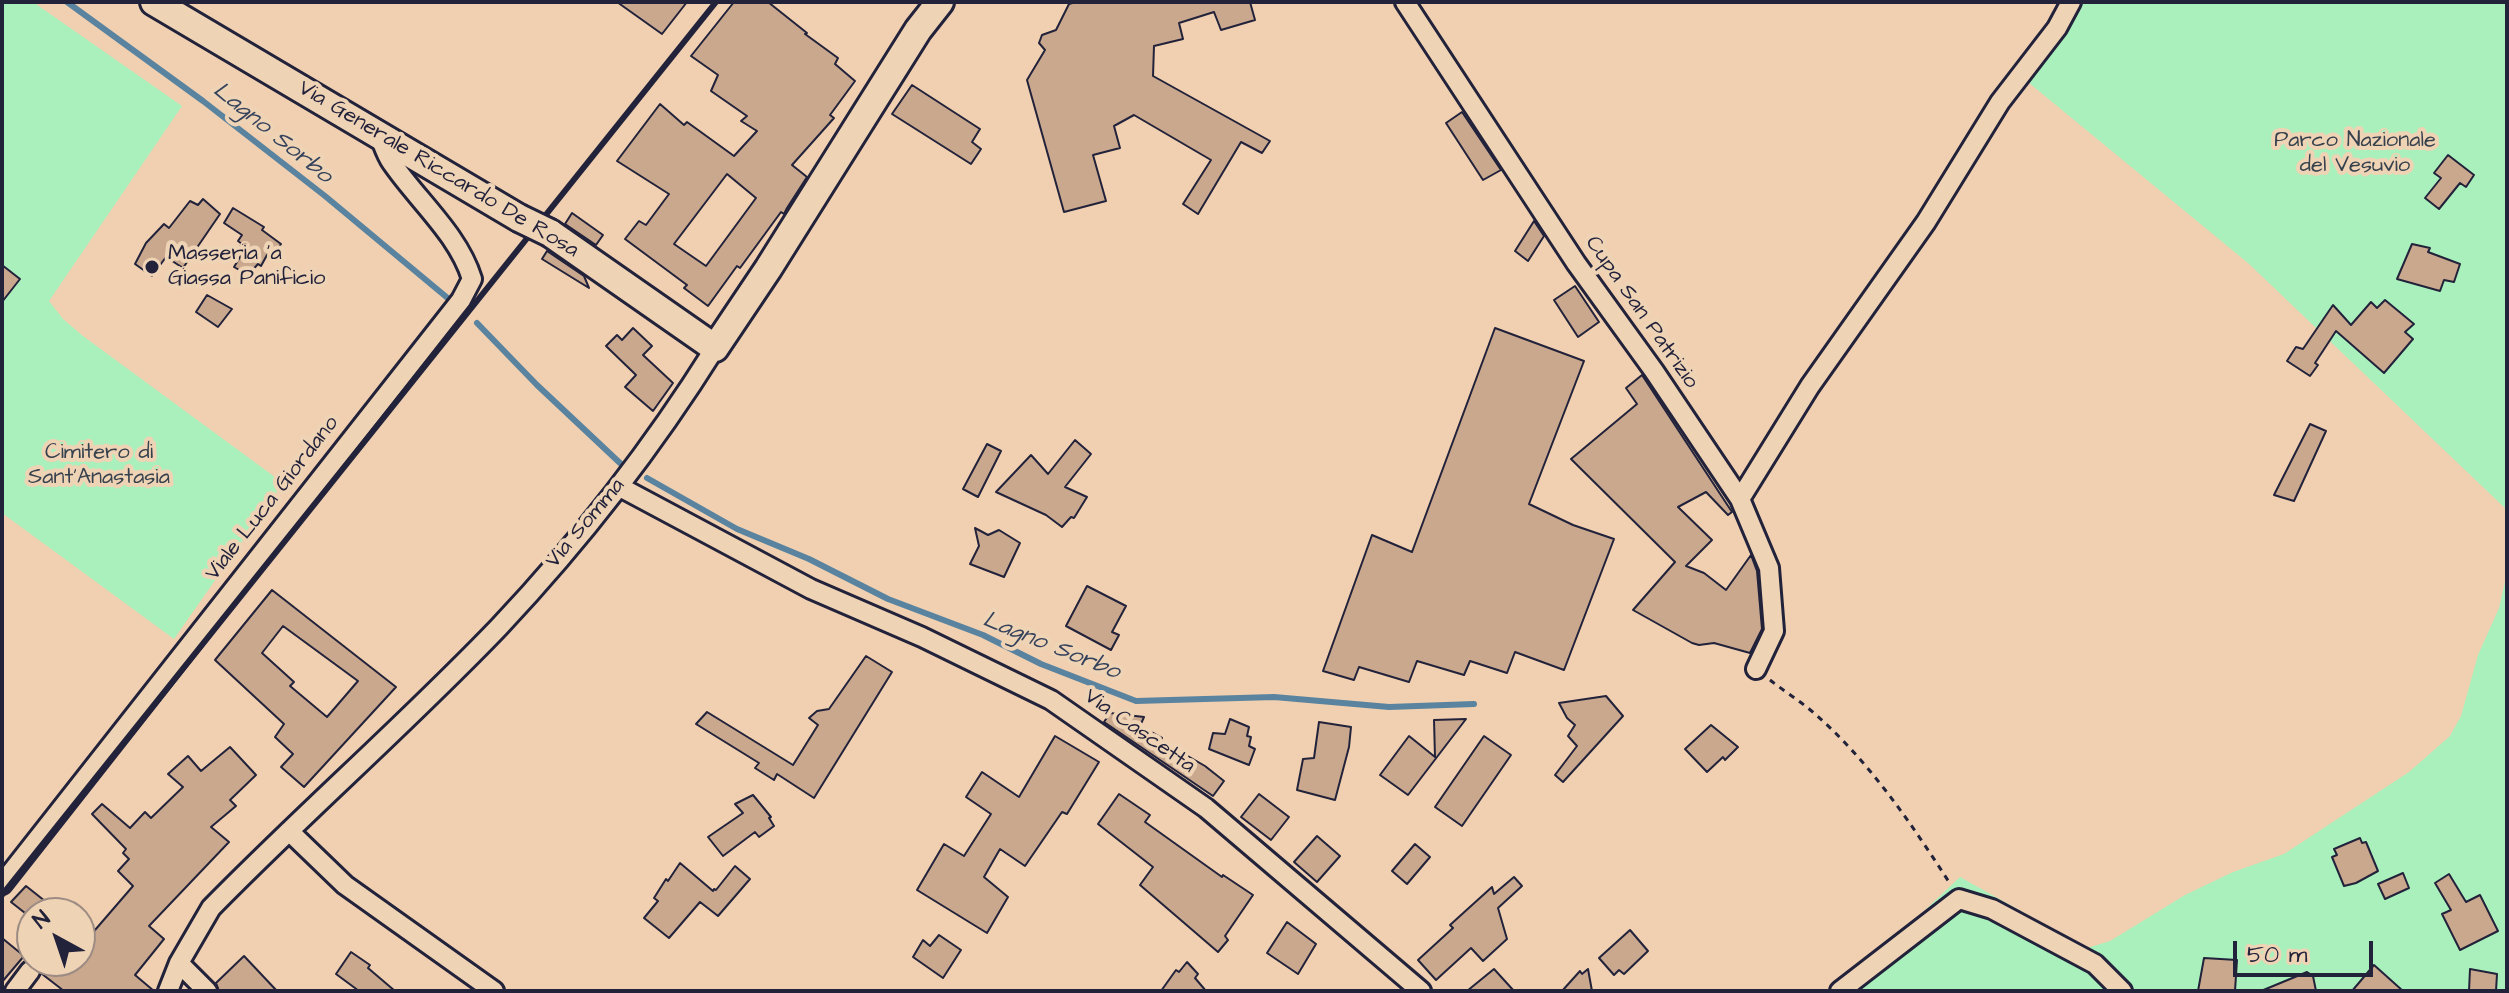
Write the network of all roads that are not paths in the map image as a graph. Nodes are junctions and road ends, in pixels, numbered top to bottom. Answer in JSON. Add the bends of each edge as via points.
{"nodes":[{"id":1,"x":154,"y":2,"type":"edge"},
{"id":2,"x":940,"y":2,"type":"edge"},
{"id":3,"x":1405,"y":2,"type":"edge"},
{"id":4,"x":2071,"y":2,"type":"edge"},
{"id":5,"x":379,"y":134,"type":"junction"},
{"id":6,"x":715,"y":348,"type":"junction"},
{"id":7,"x":620,"y":487,"type":"junction"},
{"id":8,"x":1740,"y":499,"type":"junction"},
{"id":9,"x":1756,"y":669,"type":"road end"},
{"id":10,"x":289,"y":831,"type":"junction"},
{"id":11,"x":2,"y":884,"type":"edge"},
{"id":12,"x":179,"y":963,"type":"junction"},
{"id":13,"x":168,"y":991,"type":"edge"},
{"id":14,"x":207,"y":991,"type":"edge"},
{"id":15,"x":494,"y":991,"type":"edge"},
{"id":16,"x":1421,"y":991,"type":"edge"},
{"id":17,"x":1840,"y":991,"type":"edge"},
{"id":18,"x":2122,"y":991,"type":"edge"}],
"edges":[{"from":1,"to":5,"type":"main road","name":"Via Generale Riccardo De Rosa"},
{"from":2,"to":6,"type":"main road","name":"Via Somma"},
{"from":3,"to":8,"type":"street","name":"Cupa San Patrizio","via":[[1576,263]]},
{"from":4,"to":8,"type":"street","via":[[1810,386]]},
{"from":5,"to":6,"type":"main road","name":"Via Generale Riccardo De Rosa","bridge":true,"via":[[550,233]]},
{"from":5,"to":11,"type":"street","name":"Viale Luca Giordano","via":[[391,162],[467,263],[472,279],[461,300]]},
{"from":6,"to":7,"type":"street","name":"Via Somma"},
{"from":7,"to":10,"type":"street","name":"Via Somma","via":[[499,626]]},
{"from":7,"to":16,"type":"street","name":"Via Cascetta","via":[[811,589],[1051,700],[1206,808]]},
{"from":8,"to":9,"type":"street","name":"Cupa San Patrizio","via":[[1769,568],[1774,631]]},
{"from":10,"to":12,"type":"street","name":"Via Somma","via":[[211,908]]},
{"from":10,"to":15,"type":"street","via":[[345,885]]},
{"from":12,"to":13,"type":"street","name":"Via Somma"},
{"from":12,"to":14,"type":"street"},
{"from":17,"to":18,"type":"street","via":[[1959,899],[1992,909],[2095,964]]}]}
